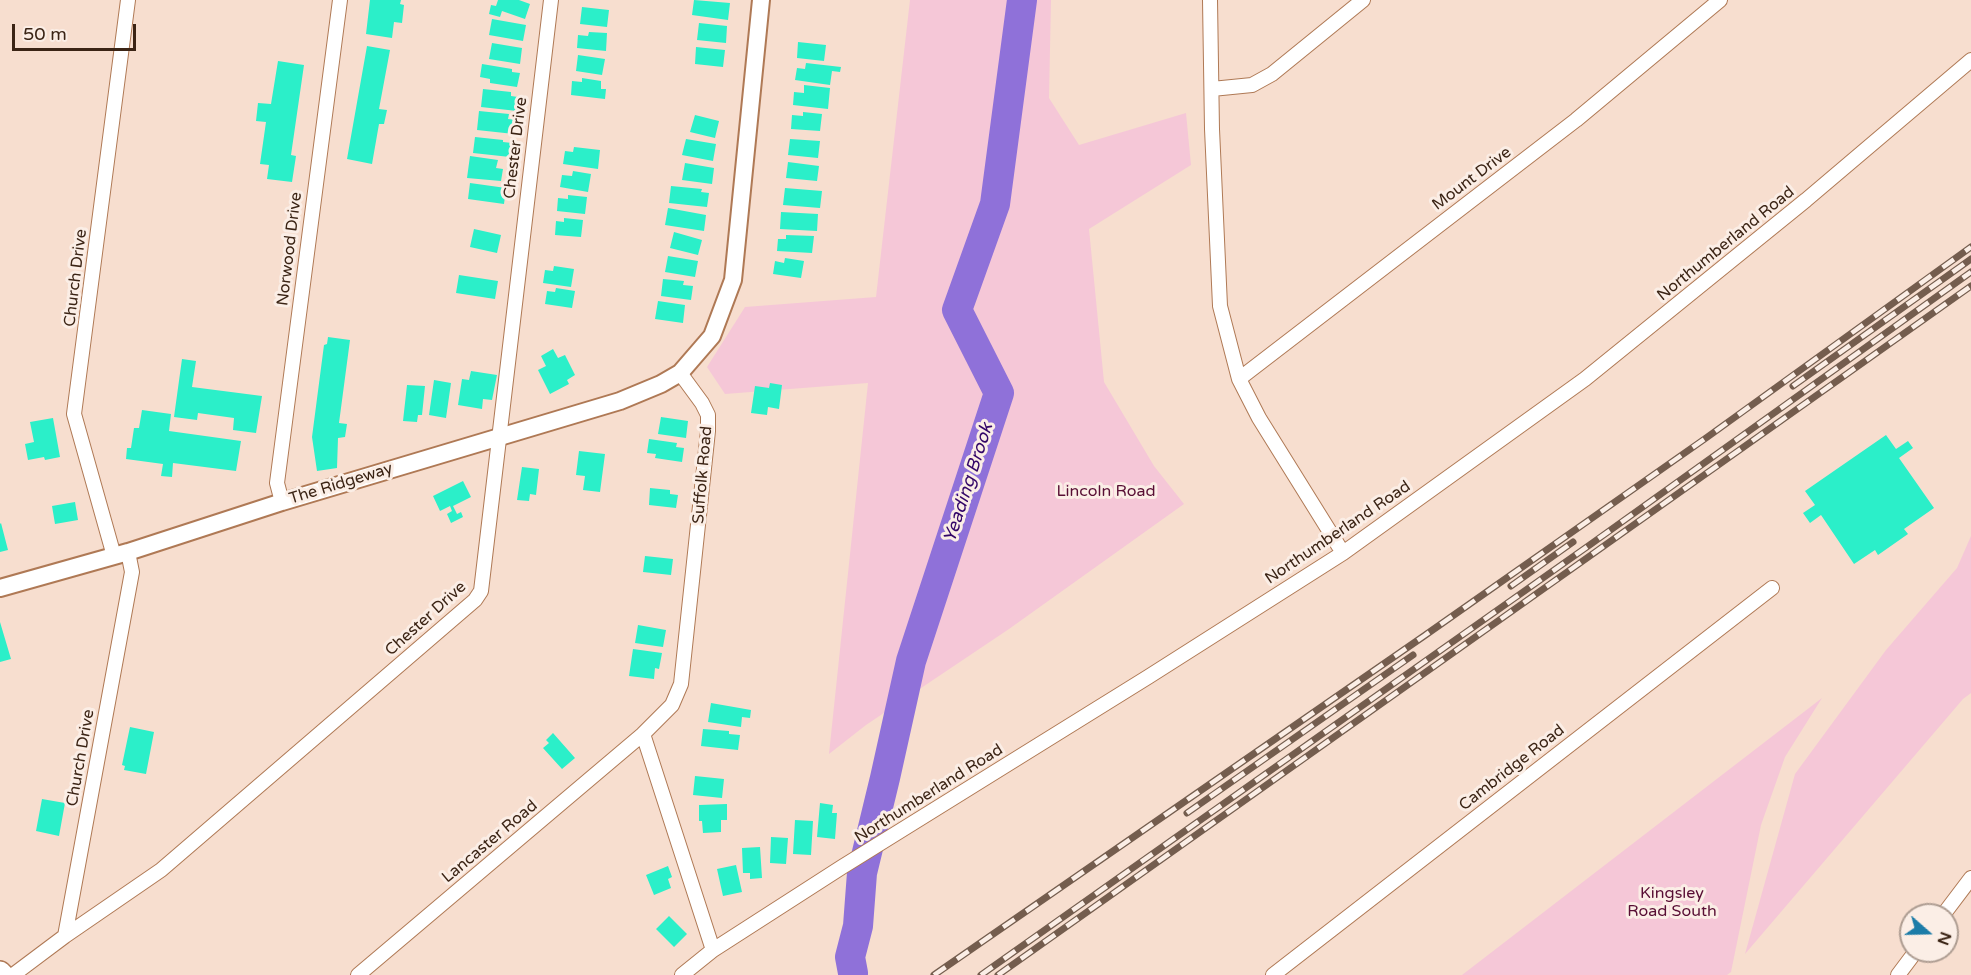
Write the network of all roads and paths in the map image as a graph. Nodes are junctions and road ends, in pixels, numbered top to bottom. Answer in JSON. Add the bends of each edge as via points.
{"nodes":[{"id":1,"x":128,"y":0,"type":"edge"},
{"id":2,"x":340,"y":0,"type":"edge"},
{"id":3,"x":551,"y":0,"type":"edge"},
{"id":4,"x":760,"y":0,"type":"edge"},
{"id":5,"x":1209,"y":0,"type":"edge"},
{"id":6,"x":1363,"y":0,"type":"edge"},
{"id":7,"x":1720,"y":0,"type":"edge"},
{"id":8,"x":1971,"y":60,"type":"edge"},
{"id":9,"x":1212,"y":89,"type":"junction"},
{"id":10,"x":680,"y":373,"type":"junction"},
{"id":11,"x":1239,"y":379,"type":"junction"},
{"id":12,"x":498,"y":437,"type":"junction"},
{"id":13,"x":282,"y":502,"type":"junction"},
{"id":14,"x":1343,"y":553,"type":"junction"},
{"id":15,"x":121,"y":554,"type":"junction"},
{"id":16,"x":0,"y":588,"type":"edge"},
{"id":17,"x":1772,"y":588,"type":"dead end"},
{"id":18,"x":643,"y":734,"type":"junction"},
{"id":19,"x":1971,"y":878,"type":"edge"},
{"id":20,"x":1952,"y":903,"type":"edge"},
{"id":21,"x":65,"y":936,"type":"junction"},
{"id":22,"x":713,"y":950,"type":"junction"},
{"id":23,"x":13,"y":975,"type":"edge"},
{"id":24,"x":358,"y":975,"type":"edge"},
{"id":25,"x":682,"y":975,"type":"edge"},
{"id":26,"x":1273,"y":975,"type":"edge"}],
"edges":[{"from":1,"to":15,"type":"street","name":"Church Drive","via":[[74,414]]},
{"from":2,"to":13,"type":"street","name":"Norwood Drive","via":[[277,483]]},
{"from":3,"to":12,"type":"street","name":"Chester Drive"},
{"from":4,"to":10,"type":"street","via":[[733,280],[712,336]]},
{"from":5,"to":9,"type":"street"},
{"from":6,"to":9,"type":"street","via":[[1272,74],[1252,85]]},
{"from":7,"to":11,"type":"street","name":"Mount Drive","via":[[1576,120]]},
{"from":8,"to":14,"type":"street","name":"Northumberland Road","via":[[1585,379]]},
{"from":9,"to":11,"type":"street","via":[[1220,306]]},
{"from":10,"to":12,"type":"street","name":"The Ridgeway","via":[[620,401]]},
{"from":10,"to":18,"type":"street","name":"Suffolk Road","via":[[702,403],[708,416],[708,431],[681,684],[672,705]]},
{"from":11,"to":14,"type":"street"},
{"from":12,"to":13,"type":"street","name":"The Ridgeway"},
{"from":12,"to":21,"type":"street","name":"Chester Drive","via":[[481,591],[475,600],[160,870]]},
{"from":13,"to":15,"type":"street","name":"The Ridgeway"},
{"from":14,"to":22,"type":"street","name":"Northumberland Road"},
{"from":15,"to":16,"type":"street","name":"The Ridgeway"},
{"from":15,"to":21,"type":"street","name":"Church Drive","via":[[132,572]]},
{"from":17,"to":26,"type":"street","name":"Cambridge Road"},
{"from":18,"to":22,"type":"street"},
{"from":18,"to":24,"type":"street","name":"Lancaster Road"},
{"from":19,"to":20,"type":"street"},
{"from":21,"to":23,"type":"street","name":"Chester Drive"},
{"from":22,"to":25,"type":"street","name":"Northumberland Road"}]}
